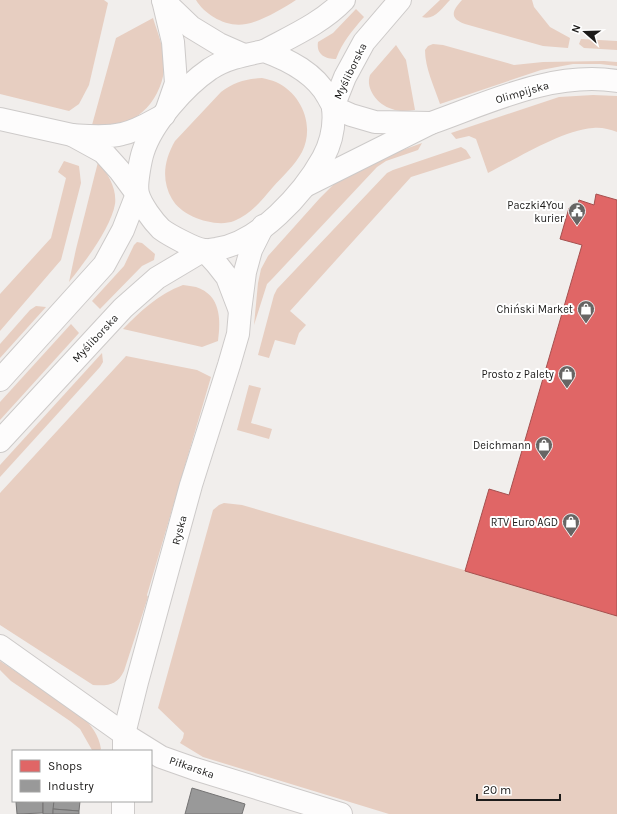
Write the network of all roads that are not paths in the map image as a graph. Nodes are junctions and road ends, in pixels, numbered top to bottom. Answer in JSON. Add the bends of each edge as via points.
{"nodes":[{"id":1,"x":163,"y":0,"type":"edge"},
{"id":2,"x":344,"y":0,"type":"edge"},
{"id":3,"x":400,"y":0,"type":"edge"},
{"id":4,"x":254,"y":53,"type":"junction"},
{"id":5,"x":617,"y":81,"type":"edge"},
{"id":6,"x":333,"y":107,"type":"junction"},
{"id":7,"x":166,"y":112,"type":"junction"},
{"id":8,"x":0,"y":119,"type":"edge"},
{"id":9,"x":431,"y":123,"type":"junction"},
{"id":10,"x":72,"y":135,"type":"junction"},
{"id":11,"x":305,"y":186,"type":"junction"},
{"id":12,"x":138,"y":194,"type":"junction"},
{"id":13,"x":263,"y":226,"type":"junction"},
{"id":14,"x":204,"y":250,"type":"junction"},
{"id":15,"x":240,"y":311,"type":"junction"},
{"id":16,"x":0,"y":380,"type":"edge"},
{"id":17,"x":0,"y":441,"type":"edge"},
{"id":18,"x":0,"y":646,"type":"edge"},
{"id":19,"x":124,"y":743,"type":"edge"},
{"id":20,"x":142,"y":750,"type":"edge"},
{"id":21,"x":152,"y":754,"type":"edge"},
{"id":22,"x":123,"y":802,"type":"edge"},
{"id":23,"x":123,"y":814,"type":"edge"},
{"id":24,"x":341,"y":814,"type":"edge"}],
"edges":[{"from":1,"to":4,"type":"street","via":[[191,28],[219,44]]},
{"from":1,"to":7,"type":"street","via":[[174,42],[176,84]]},
{"from":2,"to":4,"type":"street","via":[[321,19],[298,33]]},
{"from":3,"to":6,"type":"street","name":"Myśliborska","via":[[364,42],[345,77]]},
{"from":4,"to":6,"type":"street","via":[[293,63],[305,71],[323,88]]},
{"from":4,"to":7,"type":"street","via":[[234,57],[210,69],[187,88]]},
{"from":5,"to":9,"type":"street","name":"Olimpijska","via":[[586,78],[548,84],[522,90]]},
{"from":6,"to":9,"type":"street","name":"Olimpijska","via":[[375,122]]},
{"from":6,"to":11,"type":"street","via":[[330,141],[324,157]]},
{"from":7,"to":10,"type":"street","via":[[146,125],[122,134],[92,137]]},
{"from":7,"to":12,"type":"street","via":[[143,152],[138,176]]},
{"from":8,"to":10,"type":"street"},
{"from":9,"to":11,"type":"street","name":"Olimpijska"},
{"from":10,"to":12,"type":"street","via":[[103,152]]},
{"from":11,"to":13,"type":"street","via":[[282,211]]},
{"from":12,"to":14,"type":"street","via":[[148,213],[162,229],[183,242]]},
{"from":12,"to":16,"type":"street","via":[[123,230],[104,265]]},
{"from":13,"to":14,"type":"street","via":[[244,240],[224,248]]},
{"from":13,"to":15,"type":"street","name":"Ryska","via":[[251,250]]},
{"from":14,"to":15,"type":"street","name":"Ryska","via":[[227,277]]},
{"from":14,"to":17,"type":"street","name":"Myśliborska","via":[[157,278],[123,308]]},
{"from":15,"to":19,"type":"street","name":"Ryska","via":[[238,334],[189,492],[137,682]]},
{"from":18,"to":19,"type":"street","name":"Piłkarska"},
{"from":19,"to":20,"type":"street","name":"Piłkarska"},
{"from":21,"to":24,"type":"street","name":"Piłkarska"},
{"from":22,"to":23,"type":"street"}]}
